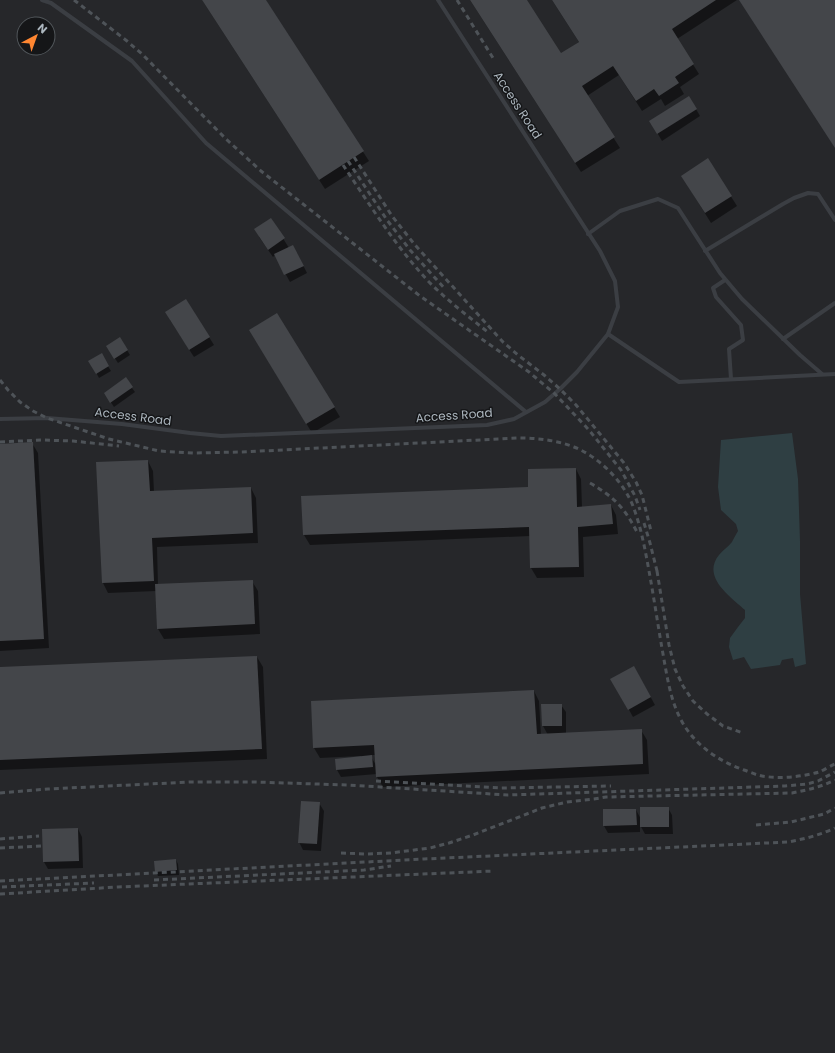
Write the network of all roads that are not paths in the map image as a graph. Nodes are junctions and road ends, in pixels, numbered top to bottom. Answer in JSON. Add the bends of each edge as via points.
{"nodes":[{"id":1,"x":42,"y":0,"type":"edge"},
{"id":2,"x":438,"y":0,"type":"edge"},
{"id":3,"x":835,"y":220,"type":"edge"},
{"id":4,"x":588,"y":234,"type":"junction"},
{"id":5,"x":705,"y":251,"type":"junction"},
{"id":6,"x":725,"y":280,"type":"junction"},
{"id":7,"x":835,"y":303,"type":"edge"},
{"id":8,"x":608,"y":334,"type":"junction"},
{"id":9,"x":783,"y":339,"type":"junction"},
{"id":10,"x":822,"y":374,"type":"junction"},
{"id":11,"x":835,"y":374,"type":"edge"},
{"id":12,"x":731,"y":379,"type":"junction"},
{"id":13,"x":526,"y":412,"type":"junction"},
{"id":14,"x":0,"y":420,"type":"edge"}],
"edges":[{"from":1,"to":13,"type":"lane","via":[[51,3],[132,61],[206,143]]},
{"from":2,"to":4,"type":"lane","name":"Access Road"},
{"from":3,"to":5,"type":"lane","via":[[818,194],[808,193],[783,204]]},
{"from":4,"to":5,"type":"lane","via":[[620,211],[658,199],[678,208]]},
{"from":4,"to":8,"type":"lane","name":"Access Road","via":[[615,281],[618,307]]},
{"from":5,"to":6,"type":"lane"},
{"from":6,"to":9,"type":"lane"},
{"from":6,"to":12,"type":"lane","via":[[713,288],[716,297],[741,325],[743,340],[729,349]]},
{"from":7,"to":9,"type":"lane"},
{"from":8,"to":12,"type":"lane","via":[[679,382]]},
{"from":8,"to":13,"type":"lane","name":"Access Road","via":[[560,389],[545,402]]},
{"from":9,"to":10,"type":"lane"},
{"from":10,"to":11,"type":"lane"},
{"from":10,"to":12,"type":"lane"},
{"from":13,"to":14,"type":"lane","name":"Access Road","via":[[514,419],[487,425],[221,436],[77,420]]}]}
